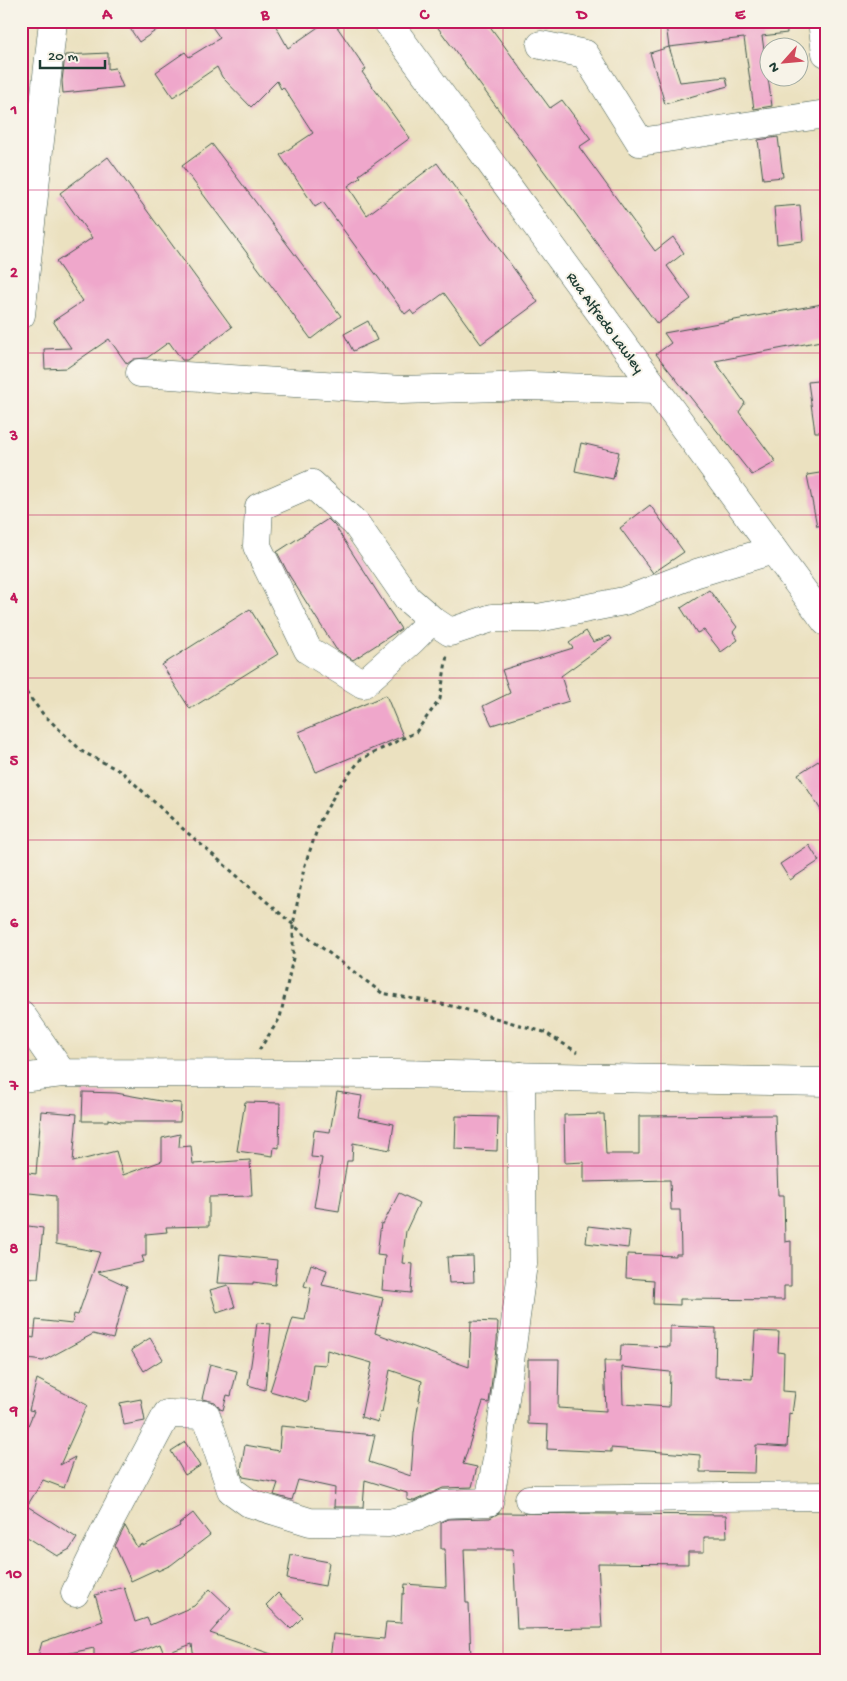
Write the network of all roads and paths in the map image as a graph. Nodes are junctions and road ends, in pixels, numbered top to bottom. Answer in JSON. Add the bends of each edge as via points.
{"nodes":[{"id":1,"x":53,"y":21,"type":"edge"},
{"id":2,"x":388,"y":21,"type":"edge"},
{"id":3,"x":822,"y":21,"type":"edge"},
{"id":4,"x":541,"y":45,"type":"dead end"},
{"id":5,"x":826,"y":53,"type":"edge"},
{"id":6,"x":826,"y":114,"type":"edge"},
{"id":7,"x":22,"y":302,"type":"edge"},
{"id":8,"x":140,"y":373,"type":"dead end"},
{"id":9,"x":656,"y":390,"type":"junction"},
{"id":10,"x":773,"y":550,"type":"junction"},
{"id":11,"x":826,"y":622,"type":"edge"},
{"id":12,"x":441,"y":626,"type":"junction"},
{"id":13,"x":21,"y":686,"type":"edge"},
{"id":14,"x":293,"y":925,"type":"junction"},
{"id":15,"x":21,"y":1014,"type":"edge"},
{"id":16,"x":578,"y":1053,"type":"dead end"},
{"id":17,"x":62,"y":1074,"type":"junction"},
{"id":18,"x":244,"y":1074,"type":"junction"},
{"id":19,"x":521,"y":1076,"type":"junction"},
{"id":20,"x":21,"y":1078,"type":"edge"},
{"id":21,"x":826,"y":1082,"type":"edge"},
{"id":22,"x":826,"y":1496,"type":"edge"},
{"id":23,"x":529,"y":1500,"type":"dead end"},
{"id":24,"x":75,"y":1593,"type":"dead end"}],
"edges":[{"from":1,"to":7,"type":"street"},
{"from":2,"to":9,"type":"street","name":"Rua Alfredo Lawley"},
{"from":3,"to":5,"type":"street"},
{"from":4,"to":6,"type":"street","via":[[585,54],[640,142]]},
{"from":8,"to":9,"type":"street","via":[[401,390],[529,386]]},
{"from":9,"to":10,"type":"street","name":"Rua Alfredo Lawley"},
{"from":10,"to":11,"type":"street","name":"Rua Alfredo Lawley"},
{"from":10,"to":12,"type":"street","via":[[624,601],[538,618],[492,618]]},
{"from":12,"to":12,"type":"street","via":[[408,599],[356,524],[312,484],[259,507],[257,546],[308,650],[363,684],[412,641]]},
{"from":12,"to":14,"type":"path","via":[[440,699],[416,732],[360,759],[340,787],[320,821],[304,868]]},
{"from":13,"to":14,"type":"path","via":[[43,714],[83,752],[122,772]]},
{"from":14,"to":16,"type":"path","via":[[382,993],[457,1007],[544,1032]]},
{"from":14,"to":18,"type":"path","via":[[293,958],[280,1018]]},
{"from":15,"to":17,"type":"street"},
{"from":17,"to":18,"type":"street"},
{"from":17,"to":20,"type":"street"},
{"from":18,"to":19,"type":"street"},
{"from":19,"to":21,"type":"street"},
{"from":19,"to":24,"type":"street","via":[[523,1264],[489,1502],[444,1504],[418,1516],[389,1523],[310,1522],[249,1503],[231,1490],[206,1415],[167,1414]]},
{"from":22,"to":23,"type":"street"}]}
